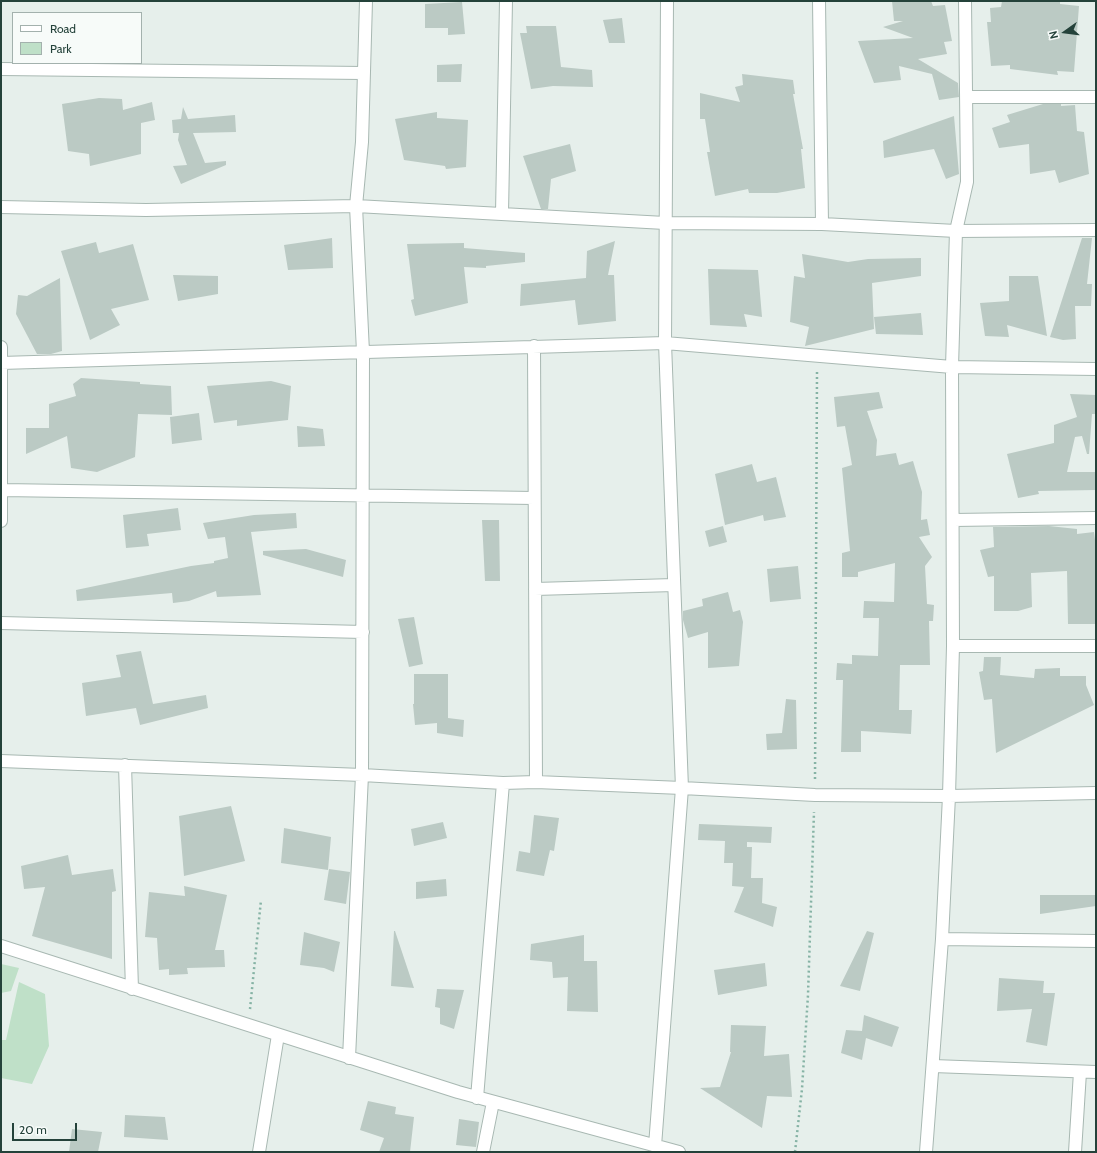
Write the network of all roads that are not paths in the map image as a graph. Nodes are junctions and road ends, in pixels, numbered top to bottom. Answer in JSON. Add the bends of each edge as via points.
{"nodes":[{"id":1,"x":366,"y":1,"type":"edge"},
{"id":2,"x":506,"y":1,"type":"edge"},
{"id":3,"x":667,"y":1,"type":"edge"},
{"id":4,"x":819,"y":1,"type":"edge"},
{"id":5,"x":965,"y":1,"type":"edge"},
{"id":6,"x":1,"y":69,"type":"edge"},
{"id":7,"x":363,"y":73,"type":"junction"},
{"id":8,"x":967,"y":97,"type":"junction"},
{"id":9,"x":1096,"y":97,"type":"edge"},
{"id":10,"x":356,"y":206,"type":"junction"},
{"id":11,"x":1,"y":207,"type":"edge"},
{"id":12,"x":502,"y":213,"type":"junction"},
{"id":13,"x":665,"y":223,"type":"junction"},
{"id":14,"x":822,"y":224,"type":"junction"},
{"id":15,"x":1096,"y":230,"type":"edge"},
{"id":16,"x":956,"y":231,"type":"junction"},
{"id":17,"x":665,"y":343,"type":"junction"},
{"id":18,"x":534,"y":346,"type":"junction"},
{"id":19,"x":1,"y":347,"type":"edge"},
{"id":20,"x":363,"y":352,"type":"junction"},
{"id":21,"x":1,"y":363,"type":"edge"},
{"id":22,"x":952,"y":367,"type":"junction"},
{"id":23,"x":1096,"y":369,"type":"edge"},
{"id":24,"x":2,"y":490,"type":"edge"},
{"id":25,"x":363,"y":495,"type":"junction"},
{"id":26,"x":534,"y":498,"type":"junction"},
{"id":27,"x":1096,"y":518,"type":"edge"},
{"id":28,"x":953,"y":520,"type":"junction"},
{"id":29,"x":1,"y":521,"type":"edge"},
{"id":30,"x":674,"y":585,"type":"junction"},
{"id":31,"x":535,"y":589,"type":"junction"},
{"id":32,"x":1,"y":623,"type":"edge"},
{"id":33,"x":363,"y":632,"type":"junction"},
{"id":34,"x":953,"y":646,"type":"junction"},
{"id":35,"x":1096,"y":646,"type":"edge"},
{"id":36,"x":1,"y":761,"type":"edge"},
{"id":37,"x":125,"y":765,"type":"junction"},
{"id":38,"x":362,"y":775,"type":"junction"},
{"id":39,"x":536,"y":782,"type":"junction"},
{"id":40,"x":503,"y":783,"type":"junction"},
{"id":41,"x":682,"y":788,"type":"junction"},
{"id":42,"x":1096,"y":793,"type":"edge"},
{"id":43,"x":949,"y":796,"type":"junction"},
{"id":44,"x":942,"y":939,"type":"junction"},
{"id":45,"x":1096,"y":941,"type":"edge"},
{"id":46,"x":1,"y":946,"type":"edge"},
{"id":47,"x":132,"y":990,"type":"junction"},
{"id":48,"x":278,"y":1035,"type":"junction"},
{"id":49,"x":350,"y":1058,"type":"junction"},
{"id":50,"x":933,"y":1066,"type":"junction"},
{"id":51,"x":1080,"y":1072,"type":"junction"},
{"id":52,"x":1096,"y":1072,"type":"edge"},
{"id":53,"x":477,"y":1098,"type":"junction"},
{"id":54,"x":494,"y":1102,"type":"junction"},
{"id":55,"x":655,"y":1146,"type":"junction"},
{"id":56,"x":259,"y":1152,"type":"edge"},
{"id":57,"x":483,"y":1152,"type":"edge"},
{"id":58,"x":680,"y":1152,"type":"edge"},
{"id":59,"x":926,"y":1152,"type":"edge"},
{"id":60,"x":1075,"y":1152,"type":"edge"}],
"edges":[{"from":1,"to":7,"type":"street"},
{"from":2,"to":12,"type":"street"},
{"from":3,"to":13,"type":"street"},
{"from":4,"to":14,"type":"street"},
{"from":5,"to":8,"type":"street"},
{"from":6,"to":7,"type":"street"},
{"from":7,"to":10,"type":"street","via":[[362,142]]},
{"from":8,"to":9,"type":"street"},
{"from":8,"to":16,"type":"street","via":[[967,182]]},
{"from":10,"to":11,"type":"street","via":[[146,210]]},
{"from":10,"to":12,"type":"street"},
{"from":10,"to":20,"type":"street"},
{"from":12,"to":13,"type":"street"},
{"from":13,"to":14,"type":"street"},
{"from":13,"to":17,"type":"street"},
{"from":14,"to":16,"type":"street"},
{"from":15,"to":16,"type":"street"},
{"from":16,"to":22,"type":"street"},
{"from":17,"to":18,"type":"street"},
{"from":17,"to":22,"type":"street"},
{"from":17,"to":30,"type":"street"},
{"from":18,"to":20,"type":"street"},
{"from":18,"to":26,"type":"street"},
{"from":19,"to":21,"type":"street"},
{"from":20,"to":21,"type":"street"},
{"from":20,"to":25,"type":"street"},
{"from":21,"to":24,"type":"street"},
{"from":22,"to":23,"type":"street"},
{"from":22,"to":28,"type":"street"},
{"from":24,"to":25,"type":"street"},
{"from":24,"to":29,"type":"street"},
{"from":25,"to":26,"type":"street"},
{"from":25,"to":33,"type":"street"},
{"from":26,"to":31,"type":"street"},
{"from":27,"to":28,"type":"street"},
{"from":28,"to":34,"type":"street"},
{"from":30,"to":31,"type":"street"},
{"from":30,"to":41,"type":"street"},
{"from":31,"to":39,"type":"street"},
{"from":32,"to":33,"type":"street"},
{"from":33,"to":38,"type":"street"},
{"from":34,"to":35,"type":"street"},
{"from":34,"to":43,"type":"street"},
{"from":36,"to":37,"type":"street"},
{"from":37,"to":38,"type":"street"},
{"from":37,"to":47,"type":"street"},
{"from":38,"to":40,"type":"street"},
{"from":38,"to":49,"type":"street"},
{"from":39,"to":40,"type":"street"},
{"from":39,"to":41,"type":"street"},
{"from":40,"to":53,"type":"street"},
{"from":41,"to":43,"type":"street","via":[[815,795]]},
{"from":41,"to":55,"type":"street"},
{"from":42,"to":43,"type":"street"},
{"from":43,"to":44,"type":"street"},
{"from":44,"to":45,"type":"street"},
{"from":44,"to":50,"type":"street"},
{"from":46,"to":47,"type":"street"},
{"from":47,"to":48,"type":"street"},
{"from":48,"to":49,"type":"street"},
{"from":48,"to":56,"type":"street"},
{"from":49,"to":53,"type":"street"},
{"from":50,"to":51,"type":"street"},
{"from":50,"to":59,"type":"street"},
{"from":51,"to":52,"type":"street"},
{"from":51,"to":60,"type":"street"},
{"from":53,"to":54,"type":"street"},
{"from":54,"to":55,"type":"street"},
{"from":54,"to":57,"type":"street"},
{"from":55,"to":58,"type":"street"}]}
